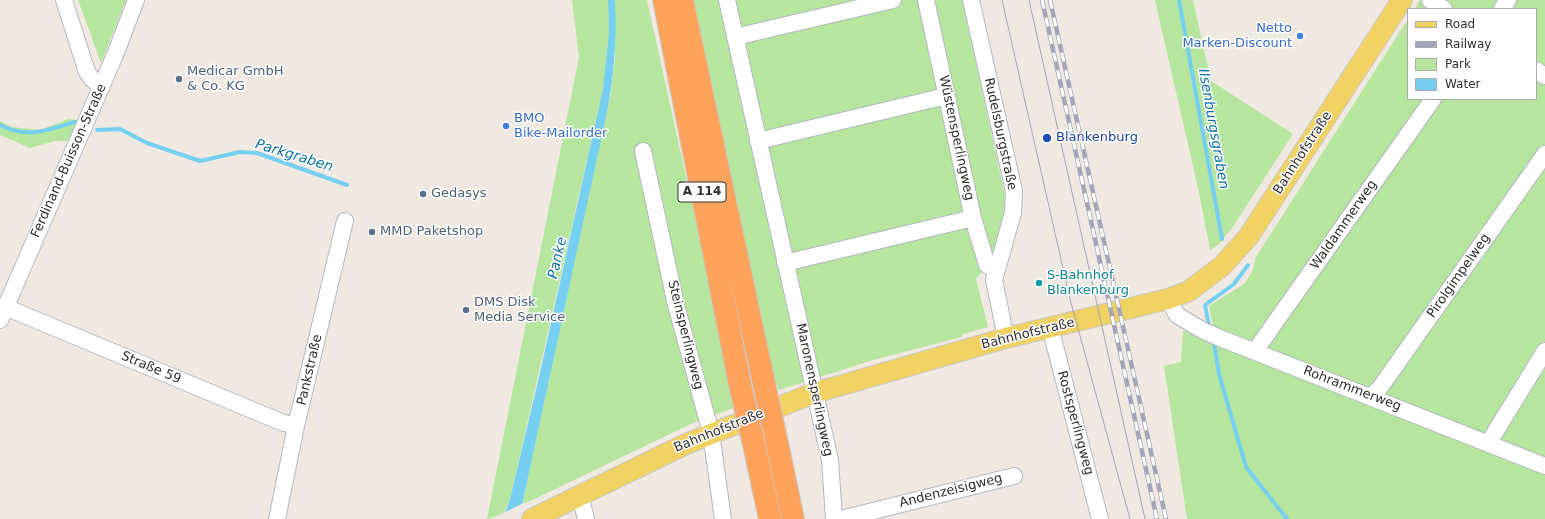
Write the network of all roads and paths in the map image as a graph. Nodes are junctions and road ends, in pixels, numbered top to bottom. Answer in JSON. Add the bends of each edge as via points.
{"nodes":[{"id":1,"x":64,"y":0,"type":"edge"},
{"id":2,"x":136,"y":0,"type":"edge"},
{"id":3,"x":664,"y":0,"type":"edge"},
{"id":4,"x":682,"y":0,"type":"edge"},
{"id":5,"x":727,"y":0,"type":"edge"},
{"id":6,"x":893,"y":0,"type":"edge"},
{"id":7,"x":926,"y":0,"type":"edge"},
{"id":8,"x":971,"y":0,"type":"edge"},
{"id":9,"x":1402,"y":0,"type":"edge"},
{"id":10,"x":1430,"y":0,"type":"edge"},
{"id":11,"x":1442,"y":8,"type":"edge"},
{"id":12,"x":735,"y":37,"type":"junction"},
{"id":13,"x":102,"y":86,"type":"junction"},
{"id":14,"x":946,"y":96,"type":"junction"},
{"id":15,"x":1432,"y":100,"type":"edge"},
{"id":16,"x":758,"y":141,"type":"junction"},
{"id":17,"x":643,"y":151,"type":"dead end"},
{"id":18,"x":1545,"y":154,"type":"edge"},
{"id":19,"x":973,"y":218,"type":"junction"},
{"id":20,"x":344,"y":221,"type":"dead end"},
{"id":21,"x":785,"y":263,"type":"junction"},
{"id":22,"x":997,"y":270,"type":"junction"},
{"id":23,"x":1168,"y":299,"type":"junction"},
{"id":24,"x":3,"y":314,"type":"edge"},
{"id":25,"x":1050,"y":328,"type":"junction"},
{"id":26,"x":1006,"y":338,"type":"junction"},
{"id":27,"x":1255,"y":351,"type":"junction"},
{"id":28,"x":1545,"y":351,"type":"edge"},
{"id":29,"x":814,"y":393,"type":"junction"},
{"id":30,"x":1372,"y":396,"type":"junction"},
{"id":31,"x":296,"y":426,"type":"junction"},
{"id":32,"x":711,"y":433,"type":"junction"},
{"id":33,"x":1489,"y":442,"type":"junction"},
{"id":34,"x":1545,"y":466,"type":"edge"},
{"id":35,"x":1014,"y":476,"type":"dead end"},
{"id":36,"x":580,"y":495,"type":"junction"},
{"id":37,"x":277,"y":519,"type":"edge"},
{"id":38,"x":532,"y":519,"type":"edge"},
{"id":39,"x":586,"y":519,"type":"edge"},
{"id":40,"x":723,"y":519,"type":"edge"},
{"id":41,"x":770,"y":519,"type":"edge"},
{"id":42,"x":793,"y":519,"type":"edge"},
{"id":43,"x":834,"y":519,"type":"edge"},
{"id":44,"x":842,"y":519,"type":"edge"},
{"id":45,"x":1100,"y":519,"type":"edge"}],
"edges":[{"from":1,"to":13,"type":"street","via":[[87,72]]},
{"from":2,"to":13,"type":"street","name":"Ferdinand-Buisson-Straße"},
{"from":3,"to":41,"type":"highway","number":"A 114","bridge":true,"via":[[740,385]]},
{"from":4,"to":42,"type":"highway","number":"A 114","bridge":true},
{"from":5,"to":12,"type":"street","name":"Maronensperlingweg"},
{"from":6,"to":12,"type":"street"},
{"from":7,"to":14,"type":"street","name":"Wüstensperlingweg"},
{"from":8,"to":22,"type":"street","name":"Rudelsburgstraße","via":[[1014,190],[1013,213]]},
{"from":9,"to":23,"type":"main road","name":"Bahnhofstraße","via":[[1244,242],[1208,277],[1189,291]]},
{"from":10,"to":11,"type":"street"},
{"from":12,"to":16,"type":"street","name":"Maronensperlingweg"},
{"from":13,"to":24,"type":"street","name":"Ferdinand-Buisson-Straße"},
{"from":14,"to":16,"type":"street"},
{"from":14,"to":19,"type":"street","name":"Wüstensperlingweg"},
{"from":15,"to":27,"type":"street","name":"Waldammerweg"},
{"from":16,"to":21,"type":"street","name":"Maronensperlingweg"},
{"from":17,"to":32,"type":"street","name":"Steinsperlingweg","via":[[676,305]]},
{"from":18,"to":30,"type":"street","name":"Pirolgimpelweg"},
{"from":19,"to":21,"type":"street"},
{"from":19,"to":22,"type":"street","name":"Wüstensperlingweg","via":[[987,265]]},
{"from":20,"to":31,"type":"street","name":"Pankstraße"},
{"from":21,"to":29,"type":"street","name":"Maronensperlingweg"},
{"from":22,"to":26,"type":"street","name":"Rudelsburgstraße","via":[[994,280]]},
{"from":23,"to":25,"type":"main road","name":"Bahnhofstraße"},
{"from":23,"to":27,"type":"street","name":"Rohrammerweg","via":[[1177,315],[1202,330]]},
{"from":24,"to":31,"type":"street","name":"Straße 59"},
{"from":25,"to":26,"type":"main road","name":"Bahnhofstraße"},
{"from":25,"to":45,"type":"street","name":"Rostsperlingweg"},
{"from":26,"to":29,"type":"main road","name":"Bahnhofstraße"},
{"from":27,"to":30,"type":"street","name":"Rohrammerweg"},
{"from":28,"to":33,"type":"street"},
{"from":29,"to":32,"type":"main road","name":"Bahnhofstraße"},
{"from":29,"to":43,"type":"street","name":"Maronensperlingweg","via":[[830,460]]},
{"from":30,"to":33,"type":"street","name":"Rohrammerweg"},
{"from":31,"to":37,"type":"street","name":"Pankstraße"},
{"from":32,"to":36,"type":"main road","name":"Bahnhofstraße"},
{"from":32,"to":40,"type":"street","name":"Steinsperlingweg"},
{"from":33,"to":34,"type":"street","name":"Rohrammerweg"},
{"from":35,"to":44,"type":"street","name":"Andenzeisigweg"},
{"from":36,"to":38,"type":"main road","name":"Bahnhofstraße"},
{"from":36,"to":39,"type":"street"}]}
